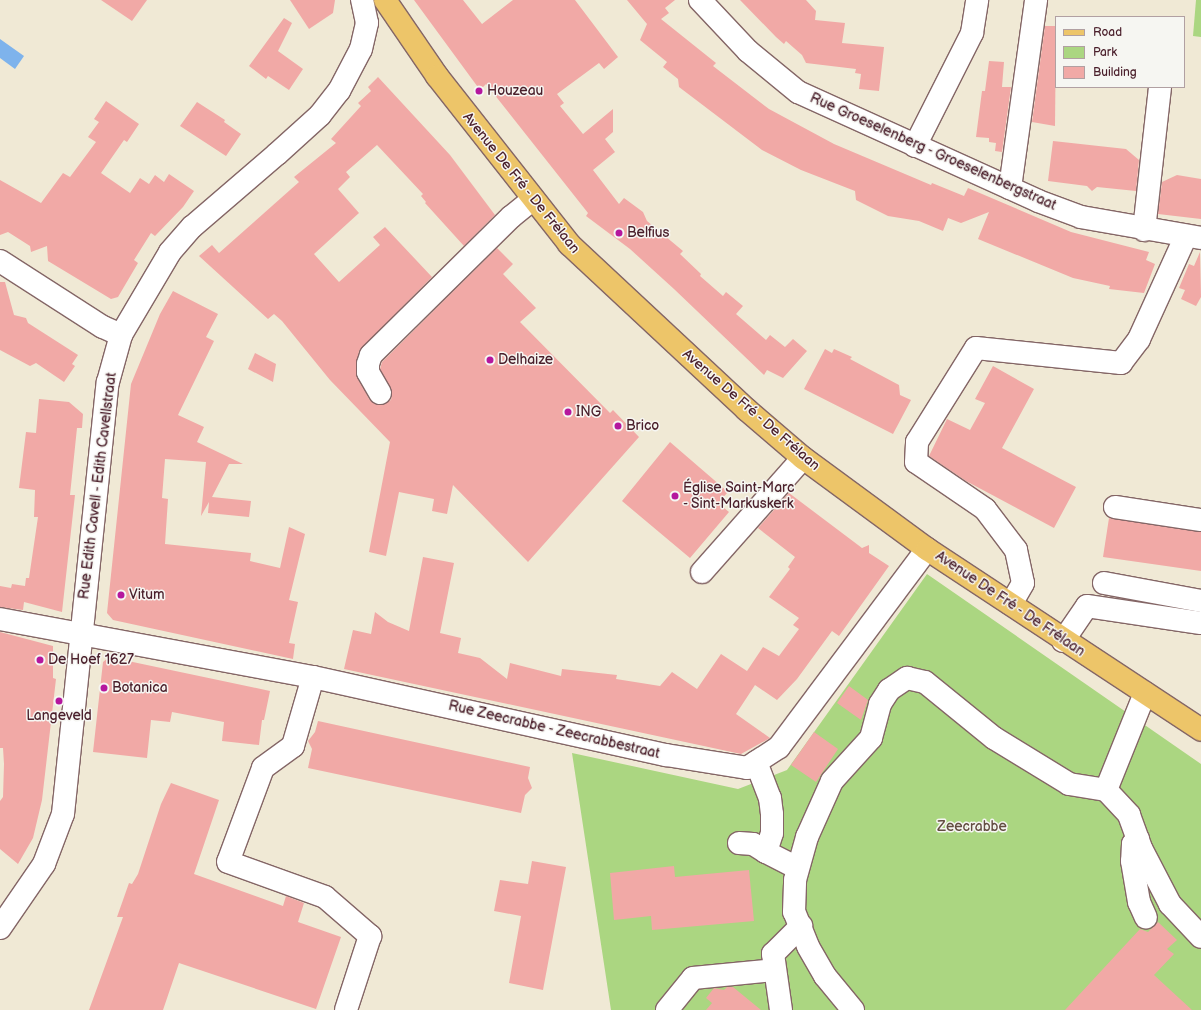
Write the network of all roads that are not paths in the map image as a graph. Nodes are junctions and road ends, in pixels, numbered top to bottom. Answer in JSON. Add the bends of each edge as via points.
{"nodes":[{"id":1,"x":362,"y":0,"type":"edge"},
{"id":2,"x":385,"y":0,"type":"edge"},
{"id":3,"x":700,"y":0,"type":"edge"},
{"id":4,"x":977,"y":0,"type":"edge"},
{"id":5,"x":1036,"y":0,"type":"edge"},
{"id":6,"x":1160,"y":88,"type":"edge"},
{"id":7,"x":915,"y":146,"type":"junction"},
{"id":8,"x":1010,"y":188,"type":"junction"},
{"id":9,"x":532,"y":200,"type":"junction"},
{"id":10,"x":1144,"y":230,"type":"junction"},
{"id":11,"x":1193,"y":237,"type":"edge"},
{"id":12,"x":0,"y":261,"type":"edge"},
{"id":13,"x":121,"y":335,"type":"junction"},
{"id":14,"x":380,"y":393,"type":"dead end"},
{"id":15,"x":804,"y":458,"type":"junction"},
{"id":16,"x":1115,"y":508,"type":"dead end"},
{"id":17,"x":1201,"y":520,"type":"edge"},
{"id":18,"x":927,"y":549,"type":"junction"},
{"id":19,"x":702,"y":572,"type":"dead end"},
{"id":20,"x":1104,"y":583,"type":"dead end"},
{"id":21,"x":1201,"y":601,"type":"edge"},
{"id":22,"x":1011,"y":604,"type":"junction"},
{"id":23,"x":0,"y":619,"type":"edge"},
{"id":24,"x":1201,"y":623,"type":"edge"},
{"id":25,"x":82,"y":635,"type":"junction"},
{"id":26,"x":1063,"y":641,"type":"junction"},
{"id":27,"x":314,"y":677,"type":"junction"},
{"id":28,"x":1145,"y":693,"type":"junction"},
{"id":29,"x":1201,"y":730,"type":"edge"},
{"id":30,"x":756,"y":762,"type":"junction"},
{"id":31,"x":1106,"y":790,"type":"junction"},
{"id":32,"x":1138,"y":839,"type":"junction"},
{"id":33,"x":739,"y":843,"type":"dead end"},
{"id":34,"x":766,"y":852,"type":"junction"},
{"id":35,"x":797,"y":868,"type":"junction"},
{"id":36,"x":1146,"y":918,"type":"dead end"},
{"id":37,"x":800,"y":926,"type":"junction"},
{"id":38,"x":0,"y":928,"type":"edge"},
{"id":39,"x":1201,"y":937,"type":"edge"},
{"id":40,"x":774,"y":970,"type":"junction"},
{"id":41,"x":346,"y":1010,"type":"edge"},
{"id":42,"x":667,"y":1010,"type":"edge"},
{"id":43,"x":781,"y":1010,"type":"edge"},
{"id":44,"x":853,"y":1010,"type":"edge"}],
"edges":[{"from":1,"to":13,"type":"street","name":"Rue Edith Cavell - Edith Cavellstraat","via":[[366,30],[361,49],[339,91],[320,114],[278,154],[187,232],[170,252]]},
{"from":2,"to":9,"type":"main road","name":"Avenue De Fré - De Frélaan","via":[[437,76]]},
{"from":3,"to":7,"type":"street","name":"Rue Groeselenberg - Groeselenbergstraat","via":[[748,51],[798,92]]},
{"from":4,"to":7,"type":"street","via":[[969,40]]},
{"from":5,"to":8,"type":"street"},
{"from":6,"to":10,"type":"street"},
{"from":7,"to":8,"type":"street","name":"Rue Groeselenberg - Groeselenbergstraat"},
{"from":8,"to":10,"type":"street","name":"Rue Groeselenberg - Groeselenbergstraat","via":[[1081,217]]},
{"from":9,"to":14,"type":"street","via":[[372,355],[368,372]]},
{"from":9,"to":15,"type":"main road","name":"Avenue De Fré - De Frélaan","via":[[586,263]]},
{"from":10,"to":11,"type":"street","name":"Rue Groeselenberg - Groeselenbergstraat"},
{"from":11,"to":22,"type":"street","via":[[1139,339],[1121,363],[976,348],[917,442],[916,462],[985,509],[1016,550],[1023,583]]},
{"from":12,"to":13,"type":"street","via":[[102,327]]},
{"from":13,"to":25,"type":"street","name":"Rue Edith Cavell - Edith Cavellstraat","via":[[108,382]]},
{"from":15,"to":18,"type":"main road","name":"Avenue De Fré - De Frélaan"},
{"from":15,"to":19,"type":"street"},
{"from":16,"to":17,"type":"street"},
{"from":18,"to":22,"type":"main road","name":"Avenue De Fré - De Frélaan"},
{"from":18,"to":30,"type":"street","name":"Rue Zeecrabbe - Zeecrabbestraat","via":[[779,747]]},
{"from":20,"to":21,"type":"street"},
{"from":22,"to":26,"type":"main road","name":"Avenue De Fré - De Frélaan"},
{"from":23,"to":25,"type":"street","name":"Rue Zeecrabbe - Zeecrabbestraat"},
{"from":24,"to":26,"type":"street","via":[[1087,606]]},
{"from":25,"to":27,"type":"street","name":"Rue Zeecrabbe - Zeecrabbestraat"},
{"from":25,"to":38,"type":"street","name":"Rue Edith Cavell - Edith Cavellstraat","via":[[64,814],[44,864]]},
{"from":26,"to":28,"type":"main road","name":"Avenue De Fré - De Frélaan"},
{"from":27,"to":30,"type":"street","name":"Rue Zeecrabbe - Zeecrabbestraat","via":[[666,755],[747,768]]},
{"from":27,"to":41,"type":"street","via":[[293,746],[263,768],[228,862],[325,897],[370,936]]},
{"from":28,"to":29,"type":"main road","name":"Avenue De Fré - De Frélaan"},
{"from":28,"to":31,"type":"street"},
{"from":30,"to":34,"type":"street","via":[[770,798],[772,814],[772,833]]},
{"from":31,"to":32,"type":"street","via":[[1130,815]]},
{"from":31,"to":35,"type":"street","via":[[1069,784],[994,738],[925,682],[907,678],[889,690],[880,704],[871,738],[832,781],[807,837]]},
{"from":32,"to":36,"type":"street","via":[[1133,844],[1132,861],[1139,902]]},
{"from":32,"to":39,"type":"street","via":[[1170,904]]},
{"from":33,"to":34,"type":"street","via":[[753,844]]},
{"from":34,"to":35,"type":"street"},
{"from":35,"to":37,"type":"street","via":[[794,912]]},
{"from":37,"to":40,"type":"street","via":[[773,954]]},
{"from":37,"to":44,"type":"street","via":[[825,976]]},
{"from":40,"to":42,"type":"street","via":[[693,978]]},
{"from":40,"to":43,"type":"street"}]}
